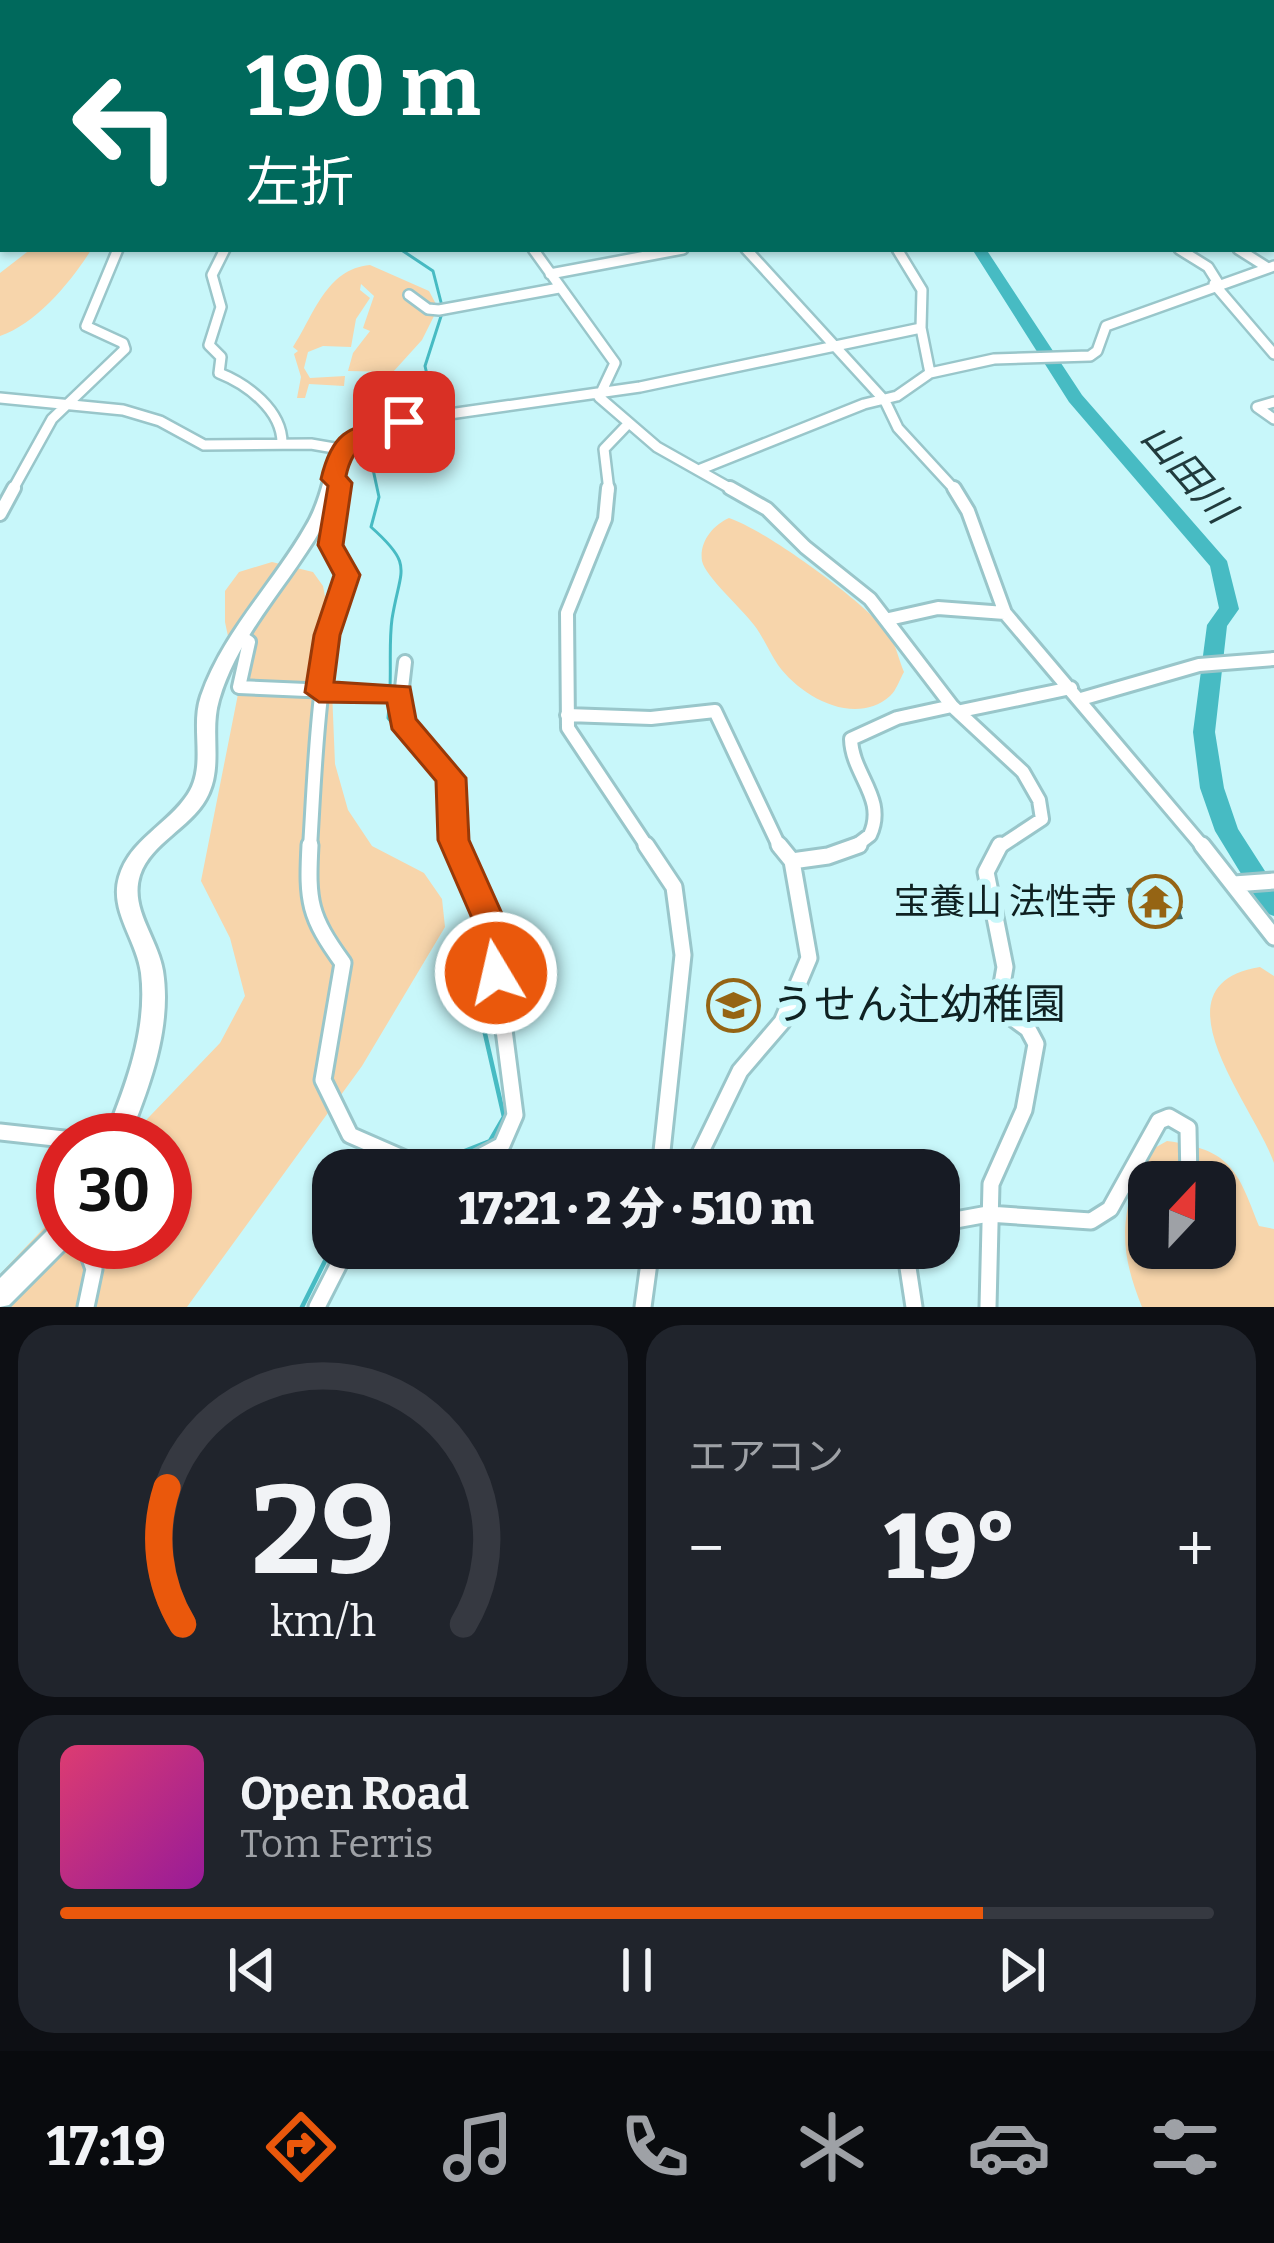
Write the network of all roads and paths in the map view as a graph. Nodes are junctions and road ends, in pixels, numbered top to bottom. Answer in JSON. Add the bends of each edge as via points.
{"nodes":[{"id":1,"x":117,"y":252,"type":"edge"},
{"id":2,"x":224,"y":252,"type":"edge"},
{"id":3,"x":535,"y":252,"type":"edge"},
{"id":4,"x":667,"y":252,"type":"edge"},
{"id":5,"x":749,"y":252,"type":"edge"},
{"id":6,"x":899,"y":252,"type":"edge"},
{"id":7,"x":1184,"y":252,"type":"edge"},
{"id":8,"x":1243,"y":252,"type":"edge"},
{"id":9,"x":1270,"y":270,"type":"edge"},
{"id":10,"x":550,"y":274,"type":"junction"},
{"id":11,"x":1216,"y":284,"type":"junction"},
{"id":12,"x":560,"y":288,"type":"junction"},
{"id":13,"x":409,"y":295,"type":"dead end"},
{"id":14,"x":921,"y":328,"type":"junction"},
{"id":15,"x":835,"y":346,"type":"junction"},
{"id":16,"x":1274,"y":354,"type":"edge"},
{"id":17,"x":930,"y":373,"type":"junction"},
{"id":18,"x":599,"y":397,"type":"junction"},
{"id":19,"x":0,"y":398,"type":"edge"},
{"id":20,"x":885,"y":401,"type":"junction"},
{"id":21,"x":1274,"y":402,"type":"edge"},
{"id":22,"x":69,"y":404,"type":"junction"},
{"id":23,"x":1274,"y":419,"type":"edge"},
{"id":24,"x":627,"y":425,"type":"junction"},
{"id":25,"x":282,"y":443,"type":"junction"},
{"id":26,"x":340,"y":449,"type":"junction"},
{"id":27,"x":701,"y":469,"type":"junction"},
{"id":28,"x":333,"y":479,"type":"junction"},
{"id":29,"x":0,"y":514,"type":"edge"},
{"id":30,"x":1005,"y":613,"type":"junction"},
{"id":31,"x":889,"y":620,"type":"junction"},
{"id":32,"x":243,"y":638,"type":"junction"},
{"id":33,"x":1274,"y":659,"type":"edge"},
{"id":34,"x":405,"y":662,"type":"dead end"},
{"id":35,"x":319,"y":692,"type":"junction"},
{"id":36,"x":394,"y":694,"type":"junction"},
{"id":37,"x":1076,"y":694,"type":"junction"},
{"id":38,"x":957,"y":708,"type":"junction"},
{"id":39,"x":567,"y":715,"type":"junction"},
{"id":40,"x":792,"y":861,"type":"junction"},
{"id":41,"x":1274,"y":881,"type":"edge"},
{"id":42,"x":1239,"y":884,"type":"junction"},
{"id":43,"x":1274,"y":937,"type":"edge"},
{"id":44,"x":127,"y":1113,"type":"edge"},
{"id":45,"x":0,"y":1132,"type":"edge"},
{"id":46,"x":36,"y":1136,"type":"edge"},
{"id":47,"x":377,"y":1149,"type":"edge"},
{"id":48,"x":500,"y":1149,"type":"edge"},
{"id":49,"x":662,"y":1149,"type":"edge"},
{"id":50,"x":702,"y":1149,"type":"edge"},
{"id":51,"x":1135,"y":1161,"type":"edge"},
{"id":52,"x":1189,"y":1161,"type":"edge"},
{"id":53,"x":1128,"y":1172,"type":"edge"},
{"id":54,"x":988,"y":1214,"type":"junction"},
{"id":55,"x":960,"y":1219,"type":"edge"},
{"id":56,"x":36,"y":1260,"type":"edge"},
{"id":57,"x":94,"y":1269,"type":"edge"},
{"id":58,"x":335,"y":1269,"type":"edge"},
{"id":59,"x":648,"y":1269,"type":"edge"},
{"id":60,"x":908,"y":1269,"type":"edge"},
{"id":61,"x":0,"y":1296,"type":"edge"},
{"id":62,"x":86,"y":1307,"type":"edge"},
{"id":63,"x":316,"y":1307,"type":"edge"},
{"id":64,"x":643,"y":1307,"type":"edge"},
{"id":65,"x":914,"y":1307,"type":"edge"},
{"id":66,"x":988,"y":1307,"type":"edge"}],
"edges":[{"from":1,"to":22,"type":"street","via":[[86,326],[125,349]]},
{"from":2,"to":25,"type":"street","via":[[212,275],[221,307],[209,345],[221,357],[219,373],[249,385]]},
{"from":3,"to":10,"type":"street"},
{"from":4,"to":10,"type":"street"},
{"from":5,"to":15,"type":"street"},
{"from":6,"to":14,"type":"street","via":[[922,290]]},
{"from":7,"to":11,"type":"street","via":[[1208,267]]},
{"from":8,"to":9,"type":"street"},
{"from":9,"to":11,"type":"street"},
{"from":10,"to":12,"type":"street"},
{"from":11,"to":16,"type":"street"},
{"from":11,"to":17,"type":"street","via":[[1106,326],[1093,355],[994,358]]},
{"from":12,"to":13,"type":"street","via":[[445,309],[428,309]]},
{"from":12,"to":18,"type":"street","via":[[615,363]]},
{"from":14,"to":15,"type":"street"},
{"from":14,"to":17,"type":"street"},
{"from":15,"to":18,"type":"street"},
{"from":15,"to":20,"type":"street"},
{"from":17,"to":20,"type":"street"},
{"from":18,"to":24,"type":"street"},
{"from":18,"to":26,"type":"street","via":[[411,420],[359,434]]},
{"from":19,"to":22,"type":"street"},
{"from":20,"to":27,"type":"street"},
{"from":20,"to":30,"type":"street","via":[[959,495]]},
{"from":21,"to":23,"type":"street","via":[[1257,407]]},
{"from":22,"to":25,"type":"street","via":[[143,415],[204,445]]},
{"from":22,"to":29,"type":"street","via":[[52,419]]},
{"from":24,"to":27,"type":"street"},
{"from":24,"to":39,"type":"street","via":[[604,449],[605,519],[566,613]]},
{"from":25,"to":26,"type":"street"},
{"from":26,"to":28,"type":"street"},
{"from":27,"to":31,"type":"street","via":[[780,518]]},
{"from":28,"to":32,"type":"street","via":[[315,526]]},
{"from":28,"to":35,"type":"street","via":[[340,483],[331,545],[347,575]]},
{"from":30,"to":31,"type":"street","via":[[938,608]]},
{"from":30,"to":37,"type":"street"},
{"from":31,"to":38,"type":"street"},
{"from":32,"to":35,"type":"street","via":[[249,642],[237,686]]},
{"from":32,"to":44,"type":"street","via":[[208,702],[206,780],[129,876],[126,896],[152,972],[151,1018]]},
{"from":33,"to":37,"type":"street","via":[[1203,662]]},
{"from":34,"to":36,"type":"street"},
{"from":35,"to":36,"type":"street"},
{"from":35,"to":47,"type":"street","via":[[307,900],[343,963],[323,1080],[350,1135]]},
{"from":36,"to":48,"type":"street","via":[[402,722],[454,789],[457,851],[492,937],[515,1115]]},
{"from":37,"to":38,"type":"street"},
{"from":37,"to":42,"type":"street"},
{"from":38,"to":40,"type":"street","via":[[854,735],[849,749],[874,798],[868,839],[845,854]]},
{"from":38,"to":54,"type":"street","via":[[1023,772],[1042,812],[1010,835],[986,872],[1005,967],[998,1007],[1036,1044],[1024,1110],[991,1184]]},
{"from":39,"to":40,"type":"street","via":[[716,711],[758,812]]},
{"from":39,"to":49,"type":"street","via":[[572,740],[674,887],[682,955]]},
{"from":40,"to":50,"type":"street","via":[[809,958],[782,1022],[740,1071]]},
{"from":41,"to":42,"type":"street"},
{"from":42,"to":43,"type":"street"},
{"from":45,"to":46,"type":"street"},
{"from":51,"to":52,"type":"street","via":[[1169,1117],[1188,1128]]},
{"from":53,"to":54,"type":"street","via":[[1101,1216],[1078,1223]]},
{"from":54,"to":55,"type":"street"},
{"from":54,"to":66,"type":"street"},
{"from":56,"to":61,"type":"street"},
{"from":57,"to":62,"type":"street"},
{"from":58,"to":63,"type":"street"},
{"from":59,"to":64,"type":"street"},
{"from":60,"to":65,"type":"street"}]}
